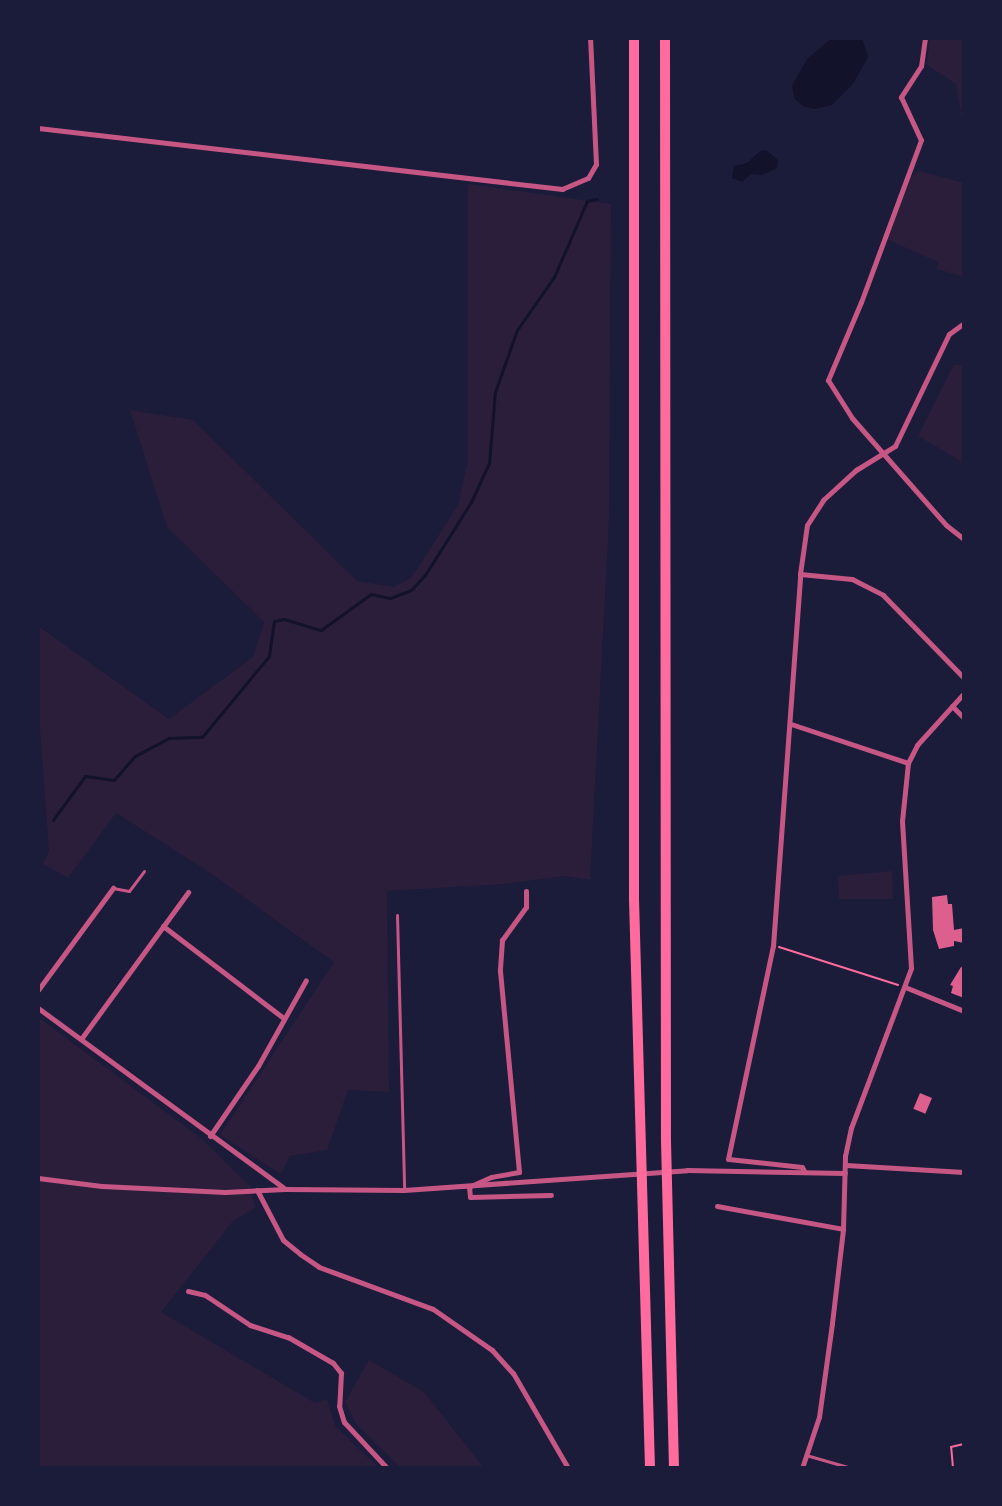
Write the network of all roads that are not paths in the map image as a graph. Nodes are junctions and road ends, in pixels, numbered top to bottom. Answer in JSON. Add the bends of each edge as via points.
{"nodes":[{"id":1,"x":590,"y":38,"type":"edge"},
{"id":2,"x":634,"y":38,"type":"edge"},
{"id":3,"x":665,"y":38,"type":"edge"},
{"id":4,"x":925,"y":38,"type":"edge"},
{"id":5,"x":38,"y":128,"type":"edge"},
{"id":6,"x":964,"y":323,"type":"edge"},
{"id":7,"x":882,"y":451,"type":"junction"},
{"id":8,"x":964,"y":539,"type":"edge"},
{"id":9,"x":800,"y":574,"type":"junction"},
{"id":10,"x":964,"y":678,"type":"edge"},
{"id":11,"x":964,"y":693,"type":"edge"},
{"id":12,"x":952,"y":706,"type":"junction"},
{"id":13,"x":964,"y":718,"type":"edge"},
{"id":14,"x":791,"y":724,"type":"junction"},
{"id":15,"x":908,"y":763,"type":"junction"},
{"id":16,"x":144,"y":871,"type":"dead end"},
{"id":17,"x":113,"y":888,"type":"joint"},
{"id":18,"x":526,"y":891,"type":"dead end"},
{"id":19,"x":188,"y":892,"type":"dead end"},
{"id":20,"x":397,"y":915,"type":"dead end"},
{"id":21,"x":163,"y":926,"type":"junction"},
{"id":22,"x":306,"y":980,"type":"dead end"},
{"id":23,"x":905,"y":987,"type":"junction"},
{"id":24,"x":38,"y":990,"type":"edge"},
{"id":25,"x":38,"y":1008,"type":"edge"},
{"id":26,"x":964,"y":1011,"type":"edge"},
{"id":27,"x":282,"y":1017,"type":"junction"},
{"id":28,"x":81,"y":1039,"type":"junction"},
{"id":29,"x":210,"y":1136,"type":"junction"},
{"id":30,"x":846,"y":1165,"type":"junction"},
{"id":31,"x":804,"y":1171,"type":"junction"},
{"id":32,"x":964,"y":1172,"type":"edge"},
{"id":33,"x":845,"y":1173,"type":"junction"},
{"id":34,"x":38,"y":1178,"type":"edge"},
{"id":35,"x":469,"y":1187,"type":"junction"},
{"id":36,"x":285,"y":1189,"type":"junction"},
{"id":37,"x":257,"y":1190,"type":"junction"},
{"id":38,"x":404,"y":1190,"type":"junction"},
{"id":39,"x":551,"y":1195,"type":"dead end"},
{"id":40,"x":717,"y":1206,"type":"dead end"},
{"id":41,"x":843,"y":1229,"type":"junction"},
{"id":42,"x":188,"y":1291,"type":"dead end"},
{"id":43,"x":806,"y":1455,"type":"junction"},
{"id":44,"x":387,"y":1468,"type":"edge"},
{"id":45,"x":568,"y":1468,"type":"edge"},
{"id":46,"x":650,"y":1468,"type":"edge"},
{"id":47,"x":674,"y":1468,"type":"edge"},
{"id":48,"x":802,"y":1468,"type":"edge"},
{"id":49,"x":851,"y":1468,"type":"edge"}],
"edges":[{"from":1,"to":5,"type":"street","via":[[596,164],[588,178],[562,189]]},
{"from":2,"to":46,"type":"highway","via":[[634,899]]},
{"from":3,"to":47,"type":"highway","via":[[666,1141]]},
{"from":4,"to":7,"type":"street","via":[[921,66],[901,97],[921,140],[828,380]]},
{"from":6,"to":7,"type":"street","via":[[949,334],[903,434],[895,446]]},
{"from":7,"to":8,"type":"street"},
{"from":7,"to":9,"type":"street","via":[[823,500],[807,525]]},
{"from":9,"to":10,"type":"street","via":[[852,579],[883,595]]},
{"from":9,"to":14,"type":"street"},
{"from":11,"to":12,"type":"street"},
{"from":12,"to":13,"type":"street"},
{"from":12,"to":15,"type":"street"},
{"from":14,"to":15,"type":"street"},
{"from":14,"to":31,"type":"street","via":[[773,946],[728,1159]]},
{"from":15,"to":23,"type":"street","via":[[902,821],[911,968]]},
{"from":16,"to":17,"type":"lane","via":[[129,891]]},
{"from":17,"to":24,"type":"street"},
{"from":18,"to":35,"type":"street","via":[[526,907],[502,940],[500,971],[519,1172]]},
{"from":19,"to":21,"type":"street"},
{"from":20,"to":38,"type":"lane"},
{"from":21,"to":27,"type":"street"},
{"from":21,"to":28,"type":"street"},
{"from":22,"to":27,"type":"street"},
{"from":23,"to":26,"type":"street"},
{"from":23,"to":30,"type":"street","via":[[851,1128]]},
{"from":25,"to":28,"type":"street"},
{"from":27,"to":29,"type":"street","via":[[258,1066]]},
{"from":28,"to":29,"type":"street"},
{"from":29,"to":36,"type":"street"},
{"from":30,"to":32,"type":"street"},
{"from":30,"to":33,"type":"street"},
{"from":31,"to":33,"type":"street"},
{"from":31,"to":35,"type":"street","via":[[687,1170]]},
{"from":33,"to":41,"type":"street"},
{"from":34,"to":37,"type":"street","via":[[154,1189]]},
{"from":35,"to":38,"type":"street"},
{"from":35,"to":39,"type":"street","via":[[470,1197]]},
{"from":36,"to":37,"type":"street"},
{"from":36,"to":38,"type":"street"},
{"from":37,"to":45,"type":"street","via":[[283,1240],[319,1267],[433,1309],[492,1350],[513,1373]]},
{"from":40,"to":41,"type":"street"},
{"from":41,"to":43,"type":"street","via":[[819,1417]]},
{"from":42,"to":44,"type":"street","via":[[333,1363],[341,1373],[339,1406],[344,1422]]},
{"from":43,"to":48,"type":"street"},
{"from":43,"to":49,"type":"lane"}]}
